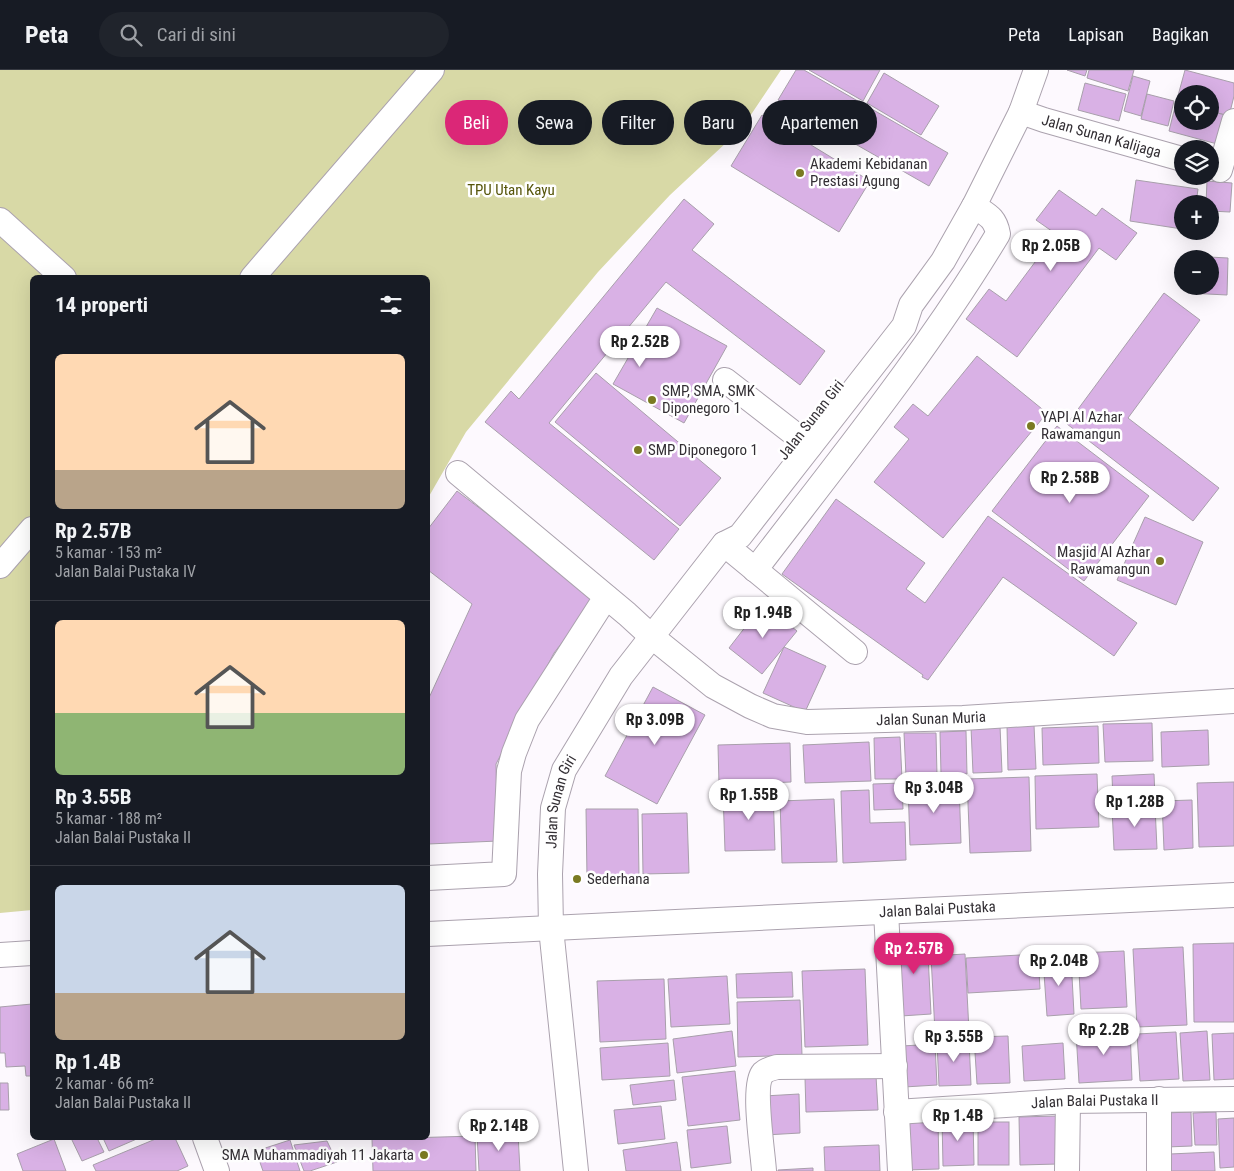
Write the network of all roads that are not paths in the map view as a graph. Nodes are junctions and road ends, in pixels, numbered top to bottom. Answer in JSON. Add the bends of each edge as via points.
{"nodes":[{"id":1,"x":432,"y":70,"type":"edge"},
{"id":2,"x":1036,"y":70,"type":"edge"},
{"id":3,"x":1021,"y":112,"type":"junction"},
{"id":4,"x":1234,"y":121,"type":"edge"},
{"id":5,"x":1174,"y":157,"type":"edge"},
{"id":6,"x":1222,"y":169,"type":"edge"},
{"id":7,"x":974,"y":206,"type":"junction"},
{"id":8,"x":0,"y":220,"type":"edge"},
{"id":9,"x":943,"y":261,"type":"junction"},
{"id":10,"x":61,"y":275,"type":"edge"},
{"id":11,"x":255,"y":275,"type":"edge"},
{"id":12,"x":971,"y":279,"type":"junction"},
{"id":13,"x":907,"y":316,"type":"junction"},
{"id":14,"x":927,"y":343,"type":"junction"},
{"id":15,"x":725,"y":380,"type":"dead end"},
{"id":16,"x":804,"y":442,"type":"junction"},
{"id":17,"x":458,"y":473,"type":"dead end"},
{"id":18,"x":775,"y":478,"type":"junction"},
{"id":19,"x":809,"y":500,"type":"junction"},
{"id":20,"x":30,"y":532,"type":"edge"},
{"id":21,"x":724,"y":544,"type":"junction"},
{"id":22,"x":0,"y":566,"type":"edge"},
{"id":23,"x":755,"y":570,"type":"junction"},
{"id":24,"x":606,"y":597,"type":"junction"},
{"id":25,"x":651,"y":636,"type":"junction"},
{"id":26,"x":855,"y":652,"type":"dead end"},
{"id":27,"x":1234,"y":702,"type":"edge"},
{"id":28,"x":430,"y":878,"type":"edge"},
{"id":29,"x":1234,"y":895,"type":"edge"},
{"id":30,"x":886,"y":912,"type":"junction"},
{"id":31,"x":550,"y":928,"type":"junction"},
{"id":32,"x":430,"y":934,"type":"edge"},
{"id":33,"x":30,"y":953,"type":"edge"},
{"id":34,"x":0,"y":954,"type":"edge"},
{"id":35,"x":894,"y":1066,"type":"junction"},
{"id":36,"x":1159,"y":1099,"type":"junction"},
{"id":37,"x":1234,"y":1099,"type":"edge"},
{"id":38,"x":1068,"y":1101,"type":"junction"},
{"id":39,"x":896,"y":1112,"type":"junction"},
{"id":40,"x":206,"y":1140,"type":"edge"},
{"id":41,"x":217,"y":1171,"type":"edge"},
{"id":42,"x":576,"y":1171,"type":"edge"},
{"id":43,"x":764,"y":1171,"type":"edge"},
{"id":44,"x":900,"y":1171,"type":"edge"},
{"id":45,"x":1067,"y":1171,"type":"edge"},
{"id":46,"x":1160,"y":1171,"type":"edge"}],
"edges":[{"from":1,"to":11,"type":"street"},
{"from":2,"to":3,"type":"street","name":"Jalan Sunan Giri"},
{"from":3,"to":5,"type":"street","name":"Jalan Sunan Kalijaga"},
{"from":3,"to":7,"type":"street","name":"Jalan Sunan Giri"},
{"from":4,"to":6,"type":"street"},
{"from":7,"to":9,"type":"street","name":"Jalan Sunan Giri"},
{"from":7,"to":12,"type":"street","via":[[994,220],[998,234]]},
{"from":8,"to":10,"type":"street"},
{"from":9,"to":12,"type":"street"},
{"from":9,"to":13,"type":"street","name":"Jalan Sunan Giri"},
{"from":12,"to":14,"type":"street"},
{"from":13,"to":14,"type":"street"},
{"from":13,"to":16,"type":"street","name":"Jalan Sunan Giri","via":[[891,317]]},
{"from":14,"to":19,"type":"street"},
{"from":15,"to":16,"type":"street"},
{"from":16,"to":18,"type":"street","name":"Jalan Sunan Giri"},
{"from":17,"to":24,"type":"street","name":"Jalan Sunan Muria"},
{"from":18,"to":19,"type":"street"},
{"from":18,"to":21,"type":"street","name":"Jalan Sunan Giri","via":[[740,536]]},
{"from":19,"to":23,"type":"street"},
{"from":20,"to":22,"type":"street"},
{"from":21,"to":23,"type":"street"},
{"from":21,"to":25,"type":"street","name":"Jalan Sunan Giri"},
{"from":23,"to":26,"type":"street"},
{"from":24,"to":25,"type":"street","name":"Jalan Sunan Muria"},
{"from":24,"to":28,"type":"street","via":[[527,720],[514,753],[509,771],[504,874]]},
{"from":25,"to":27,"type":"street","name":"Jalan Sunan Muria","via":[[713,686],[773,716],[807,722],[963,718]]},
{"from":25,"to":31,"type":"street","name":"Jalan Sunan Giri","via":[[621,676],[564,770],[553,808]]},
{"from":29,"to":30,"type":"street","name":"Jalan Balai Pustaka"},
{"from":30,"to":31,"type":"street","name":"Jalan Balai Pustaka"},
{"from":30,"to":35,"type":"street"},
{"from":31,"to":32,"type":"street","name":"Jalan Balai Pustaka"},
{"from":31,"to":42,"type":"street","name":"Jalan Sunan Giri"},
{"from":33,"to":34,"type":"street"},
{"from":35,"to":39,"type":"street"},
{"from":35,"to":43,"type":"street","via":[[777,1067],[763,1073],[758,1104]]},
{"from":36,"to":37,"type":"street","name":"Jalan Balai Pustaka II"},
{"from":36,"to":38,"type":"street","name":"Jalan Balai Pustaka II"},
{"from":36,"to":46,"type":"street"},
{"from":38,"to":39,"type":"street","name":"Jalan Balai Pustaka II"},
{"from":38,"to":45,"type":"street"},
{"from":39,"to":44,"type":"street"},
{"from":40,"to":41,"type":"street"}]}
